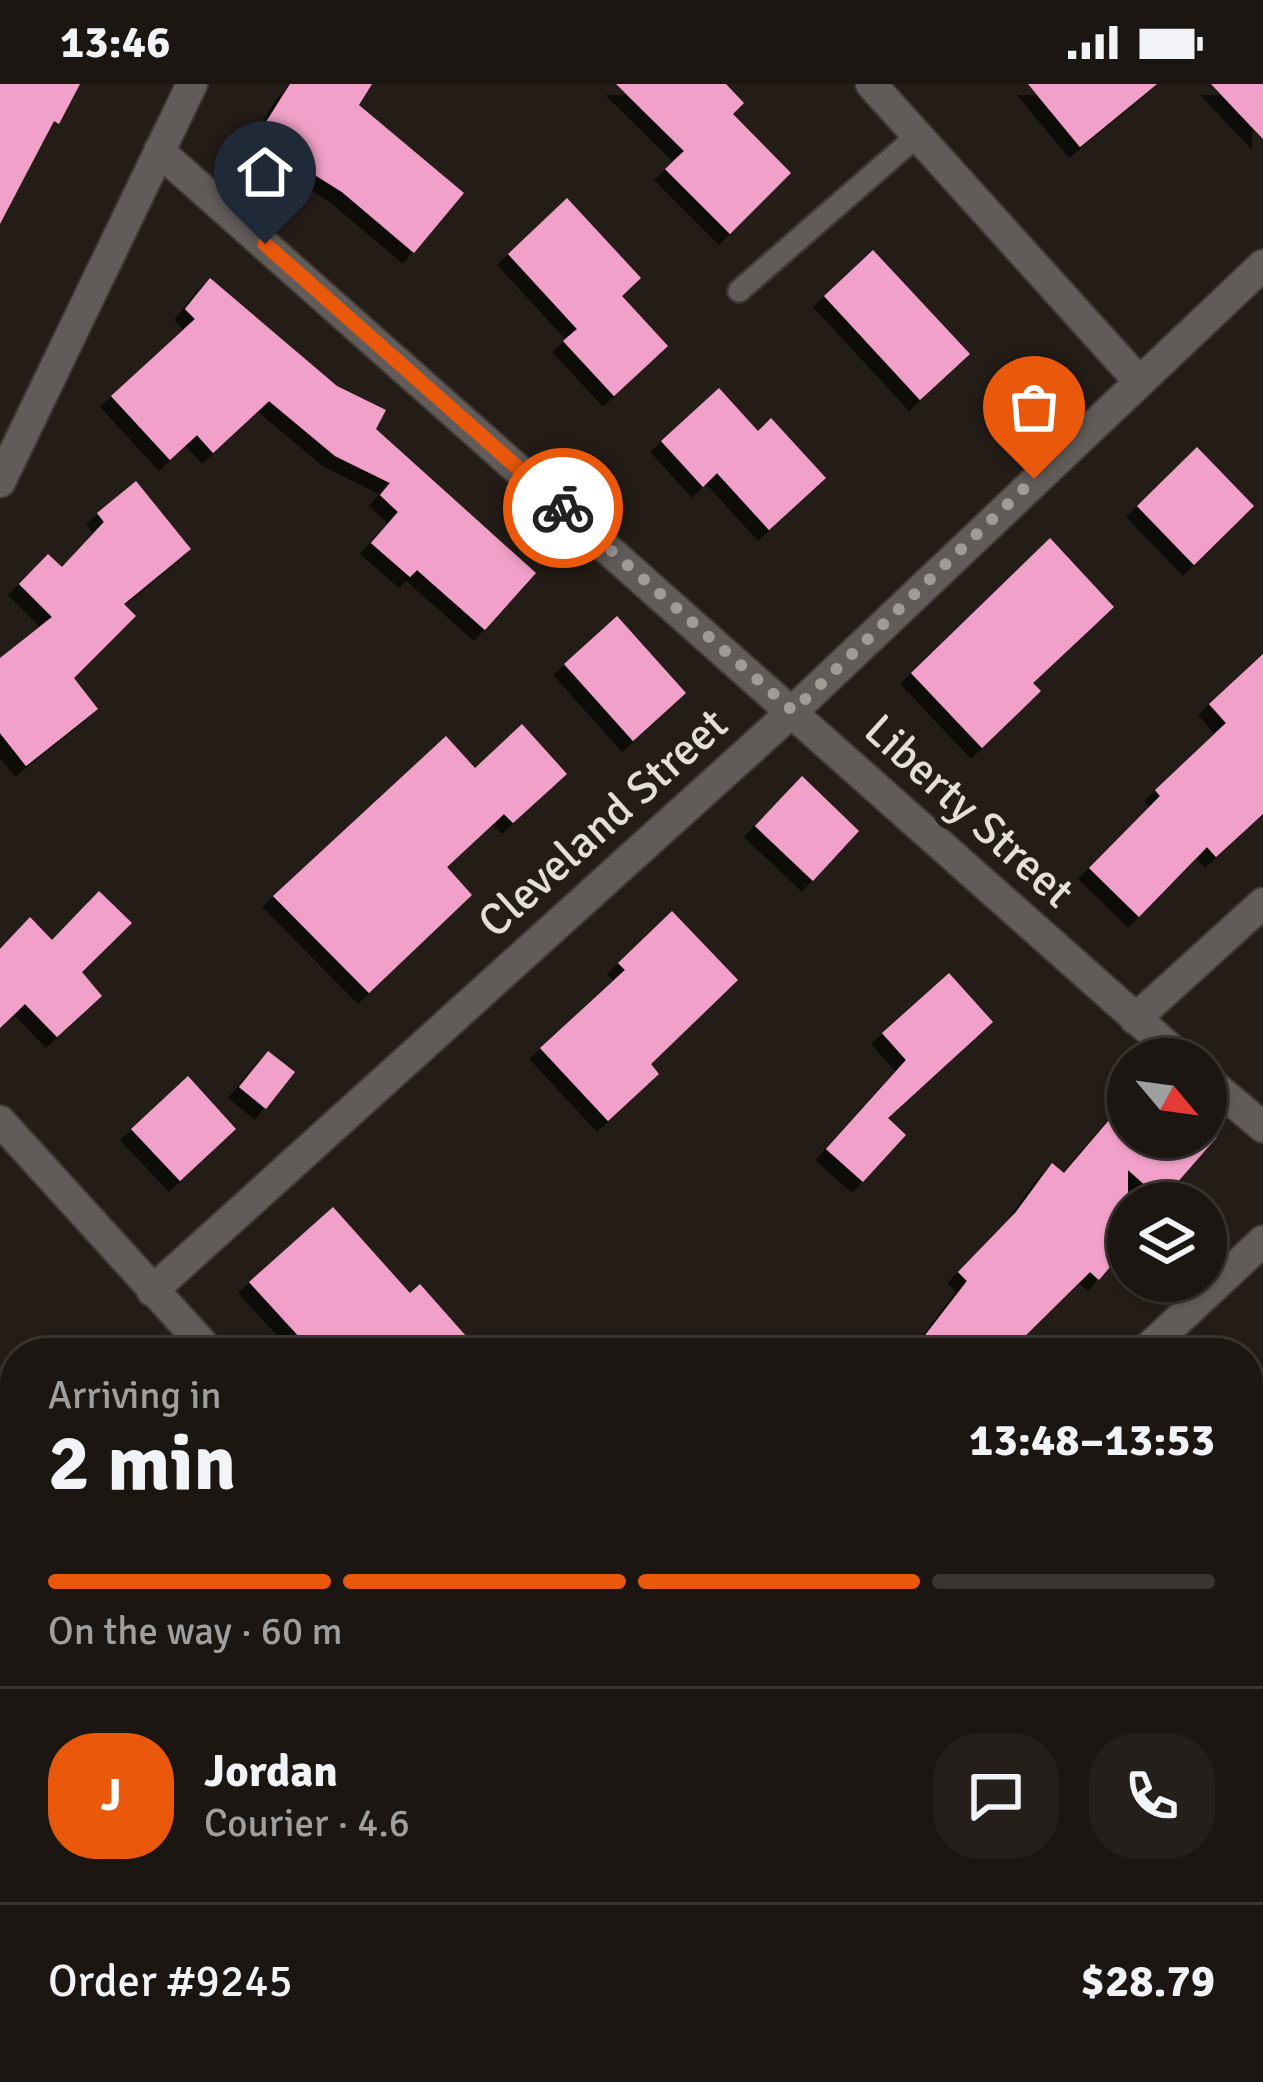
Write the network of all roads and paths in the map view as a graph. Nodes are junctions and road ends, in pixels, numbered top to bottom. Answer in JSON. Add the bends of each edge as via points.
{"nodes":[{"id":1,"x":192,"y":84,"type":"edge"},
{"id":2,"x":871,"y":84,"type":"edge"},
{"id":3,"x":917,"y":136,"type":"junction"},
{"id":4,"x":159,"y":151,"type":"junction"},
{"id":5,"x":1263,"y":266,"type":"edge"},
{"id":6,"x":739,"y":291,"type":"dead end"},
{"id":7,"x":1137,"y":379,"type":"junction"},
{"id":8,"x":0,"y":482,"type":"edge"},
{"id":9,"x":793,"y":711,"type":"junction"},
{"id":10,"x":1263,"y":903,"type":"edge"},
{"id":11,"x":1135,"y":1019,"type":"junction"},
{"id":12,"x":1157,"y":1038,"type":"edge"},
{"id":13,"x":1227,"y":1097,"type":"edge"},
{"id":14,"x":0,"y":1121,"type":"edge"},
{"id":15,"x":1263,"y":1127,"type":"edge"},
{"id":16,"x":1263,"y":1241,"type":"edge"},
{"id":17,"x":152,"y":1291,"type":"junction"},
{"id":18,"x":197,"y":1338,"type":"edge"},
{"id":19,"x":1160,"y":1338,"type":"edge"}],
"edges":[{"from":1,"to":4,"type":"street"},
{"from":2,"to":3,"type":"street"},
{"from":3,"to":6,"type":"lane"},
{"from":3,"to":7,"type":"street"},
{"from":4,"to":8,"type":"street"},
{"from":4,"to":9,"type":"street","name":"Liberty Street"},
{"from":5,"to":7,"type":"street","name":"Cleveland Street"},
{"from":7,"to":9,"type":"street","name":"Cleveland Street"},
{"from":9,"to":11,"type":"street","name":"Liberty Street"},
{"from":9,"to":17,"type":"street","name":"Cleveland Street"},
{"from":10,"to":11,"type":"street"},
{"from":11,"to":12,"type":"street","name":"Liberty Street"},
{"from":13,"to":15,"type":"street"},
{"from":14,"to":17,"type":"street"},
{"from":16,"to":19,"type":"street"},
{"from":17,"to":18,"type":"street"}]}
